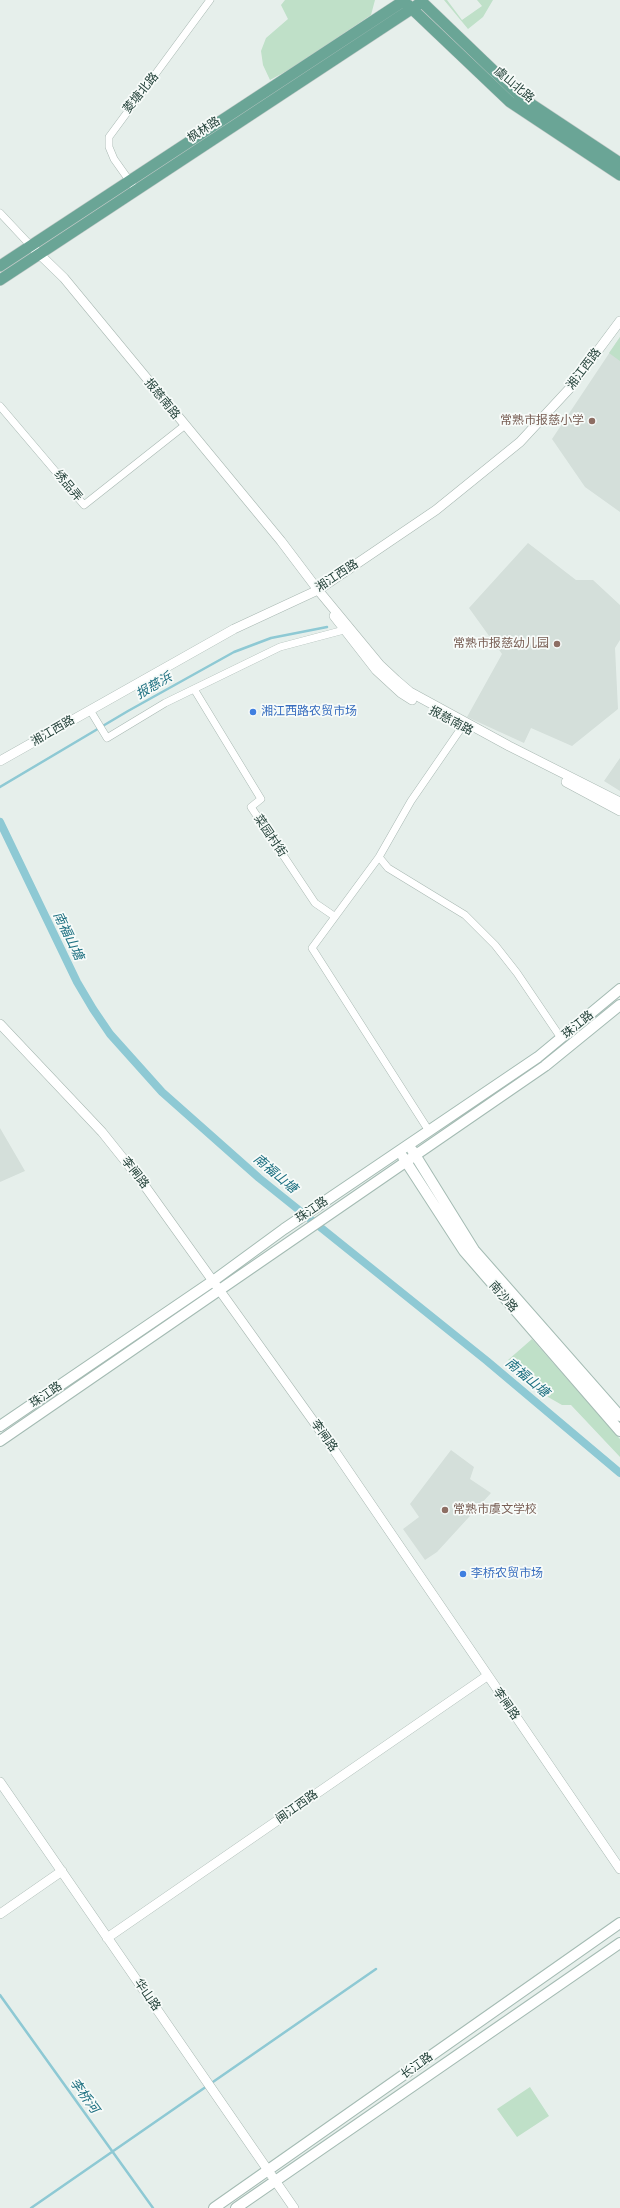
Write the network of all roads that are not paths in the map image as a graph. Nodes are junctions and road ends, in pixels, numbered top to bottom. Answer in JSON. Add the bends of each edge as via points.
{"nodes":[{"id":1,"x":210,"y":0,"type":"edge"},
{"id":2,"x":404,"y":0,"type":"edge"},
{"id":3,"x":421,"y":1,"type":"edge"},
{"id":4,"x":412,"y":10,"type":"junction"},
{"id":5,"x":620,"y":163,"type":"edge"},
{"id":6,"x":620,"y":176,"type":"edge"},
{"id":7,"x":133,"y":186,"type":"junction"},
{"id":8,"x":0,"y":213,"type":"edge"},
{"id":9,"x":35,"y":250,"type":"junction"},
{"id":10,"x":0,"y":266,"type":"edge"},
{"id":11,"x":0,"y":280,"type":"edge"},
{"id":12,"x":620,"y":321,"type":"edge"},
{"id":13,"x":0,"y":406,"type":"edge"},
{"id":14,"x":184,"y":426,"type":"junction"},
{"id":15,"x":318,"y":590,"type":"junction"},
{"id":16,"x":344,"y":630,"type":"junction"},
{"id":17,"x":194,"y":689,"type":"junction"},
{"id":18,"x":90,"y":710,"type":"junction"},
{"id":19,"x":462,"y":727,"type":"junction"},
{"id":20,"x":0,"y":761,"type":"edge"},
{"id":21,"x":620,"y":802,"type":"edge"},
{"id":22,"x":620,"y":811,"type":"edge"},
{"id":23,"x":379,"y":857,"type":"junction"},
{"id":24,"x":334,"y":916,"type":"junction"},
{"id":25,"x":620,"y":989,"type":"edge"},
{"id":26,"x":620,"y":1005,"type":"edge"},
{"id":27,"x":0,"y":1024,"type":"edge"},
{"id":28,"x":561,"y":1038,"type":"junction"},
{"id":29,"x":429,"y":1132,"type":"junction"},
{"id":30,"x":409,"y":1145,"type":"junction"},
{"id":31,"x":399,"y":1152,"type":"junction"},
{"id":32,"x":416,"y":1156,"type":"junction"},
{"id":33,"x":406,"y":1163,"type":"junction"},
{"id":34,"x":213,"y":1280,"type":"junction"},
{"id":35,"x":220,"y":1290,"type":"junction"},
{"id":36,"x":620,"y":1416,"type":"edge"},
{"id":37,"x":0,"y":1426,"type":"edge"},
{"id":38,"x":620,"y":1431,"type":"edge"},
{"id":39,"x":0,"y":1441,"type":"edge"},
{"id":40,"x":487,"y":1676,"type":"junction"},
{"id":41,"x":0,"y":1782,"type":"edge"},
{"id":42,"x":620,"y":1869,"type":"edge"},
{"id":43,"x":62,"y":1871,"type":"junction"},
{"id":44,"x":0,"y":1914,"type":"edge"},
{"id":45,"x":620,"y":1923,"type":"edge"},
{"id":46,"x":108,"y":1938,"type":"junction"},
{"id":47,"x":620,"y":1943,"type":"edge"},
{"id":48,"x":268,"y":2171,"type":"junction"},
{"id":49,"x":275,"y":2181,"type":"junction"},
{"id":50,"x":214,"y":2208,"type":"edge"},
{"id":51,"x":236,"y":2208,"type":"edge"},
{"id":52,"x":294,"y":2208,"type":"edge"}],
"edges":[{"from":1,"to":7,"type":"street","name":"菱塘北路","via":[[109,137],[109,147],[114,159]]},
{"from":2,"to":4,"type":"main road","name":"虞山北路"},
{"from":2,"to":7,"type":"main road","name":"枫林路"},
{"from":3,"to":4,"type":"main road","name":"枫林路"},
{"from":3,"to":5,"type":"main road","name":"虞山北路","via":[[522,98]]},
{"from":4,"to":6,"type":"main road","name":"虞山北路","via":[[510,102]]},
{"from":4,"to":7,"type":"main road","name":"枫林路"},
{"from":7,"to":9,"type":"main road","name":"枫林路"},
{"from":8,"to":9,"type":"street","name":"报慈南路"},
{"from":9,"to":10,"type":"main road","name":"枫林路"},
{"from":9,"to":11,"type":"main road","name":"枫林路"},
{"from":9,"to":14,"type":"street","name":"报慈南路","via":[[64,278]]},
{"from":12,"to":15,"type":"street","name":"湘江西路","via":[[570,388],[520,442],[436,510]]},
{"from":13,"to":14,"type":"street","name":"绣品弄","via":[[84,505]]},
{"from":14,"to":15,"type":"street","name":"报慈南路","via":[[281,541]]},
{"from":15,"to":16,"type":"street","name":"报慈南路"},
{"from":15,"to":18,"type":"street","name":"湘江西路","via":[[234,629]]},
{"from":15,"to":21,"type":"street","name":"报慈南路","via":[[380,665],[410,692]]},
{"from":16,"to":17,"type":"street","via":[[280,647]]},
{"from":16,"to":19,"type":"street","name":"报慈南路","via":[[376,670],[401,693]]},
{"from":17,"to":18,"type":"street","via":[[165,703],[107,738]]},
{"from":17,"to":24,"type":"street","name":"菜园村街","via":[[261,799],[251,807],[316,903]]},
{"from":18,"to":20,"type":"street","name":"湘江西路"},
{"from":19,"to":22,"type":"street","name":"报慈南路"},
{"from":19,"to":23,"type":"street","via":[[411,801]]},
{"from":23,"to":24,"type":"street"},
{"from":23,"to":28,"type":"street","via":[[388,868],[465,914],[495,945],[517,973]]},
{"from":24,"to":29,"type":"street","via":[[312,948]]},
{"from":25,"to":28,"type":"main road","name":"珠江路"},
{"from":26,"to":32,"type":"main road","name":"珠江路","via":[[544,1066]]},
{"from":27,"to":34,"type":"street","name":"李闸路","via":[[107,1138]]},
{"from":28,"to":29,"type":"main road","name":"珠江路","via":[[538,1057]]},
{"from":29,"to":30,"type":"main road","name":"珠江路"},
{"from":30,"to":31,"type":"main road","name":"珠江路"},
{"from":30,"to":32,"type":"main road","name":"南沙路"},
{"from":31,"to":33,"type":"main road","name":"南沙路"},
{"from":31,"to":34,"type":"main road","name":"珠江路"},
{"from":32,"to":33,"type":"main road","name":"珠江路"},
{"from":32,"to":36,"type":"main road","name":"南沙路","via":[[474,1250]]},
{"from":33,"to":35,"type":"main road","name":"珠江路"},
{"from":33,"to":38,"type":"main road","name":"南沙路","via":[[464,1250]]},
{"from":34,"to":35,"type":"street","name":"李闸路"},
{"from":34,"to":37,"type":"main road","name":"珠江路"},
{"from":35,"to":39,"type":"main road","name":"珠江路"},
{"from":35,"to":40,"type":"street","name":"李闸路","via":[[334,1450]]},
{"from":40,"to":42,"type":"street","name":"李闸路"},
{"from":40,"to":46,"type":"street","name":"闽江西路"},
{"from":41,"to":43,"type":"street","name":"华山路"},
{"from":43,"to":44,"type":"street"},
{"from":43,"to":46,"type":"street","name":"华山路"},
{"from":45,"to":48,"type":"main road","name":"长江路"},
{"from":46,"to":48,"type":"street","name":"华山路"},
{"from":47,"to":49,"type":"main road","name":"长江路"},
{"from":48,"to":49,"type":"street","name":"华山路"},
{"from":48,"to":50,"type":"main road","name":"长江路"},
{"from":49,"to":51,"type":"main road","name":"长江路"},
{"from":49,"to":52,"type":"street","name":"华山路"}]}
